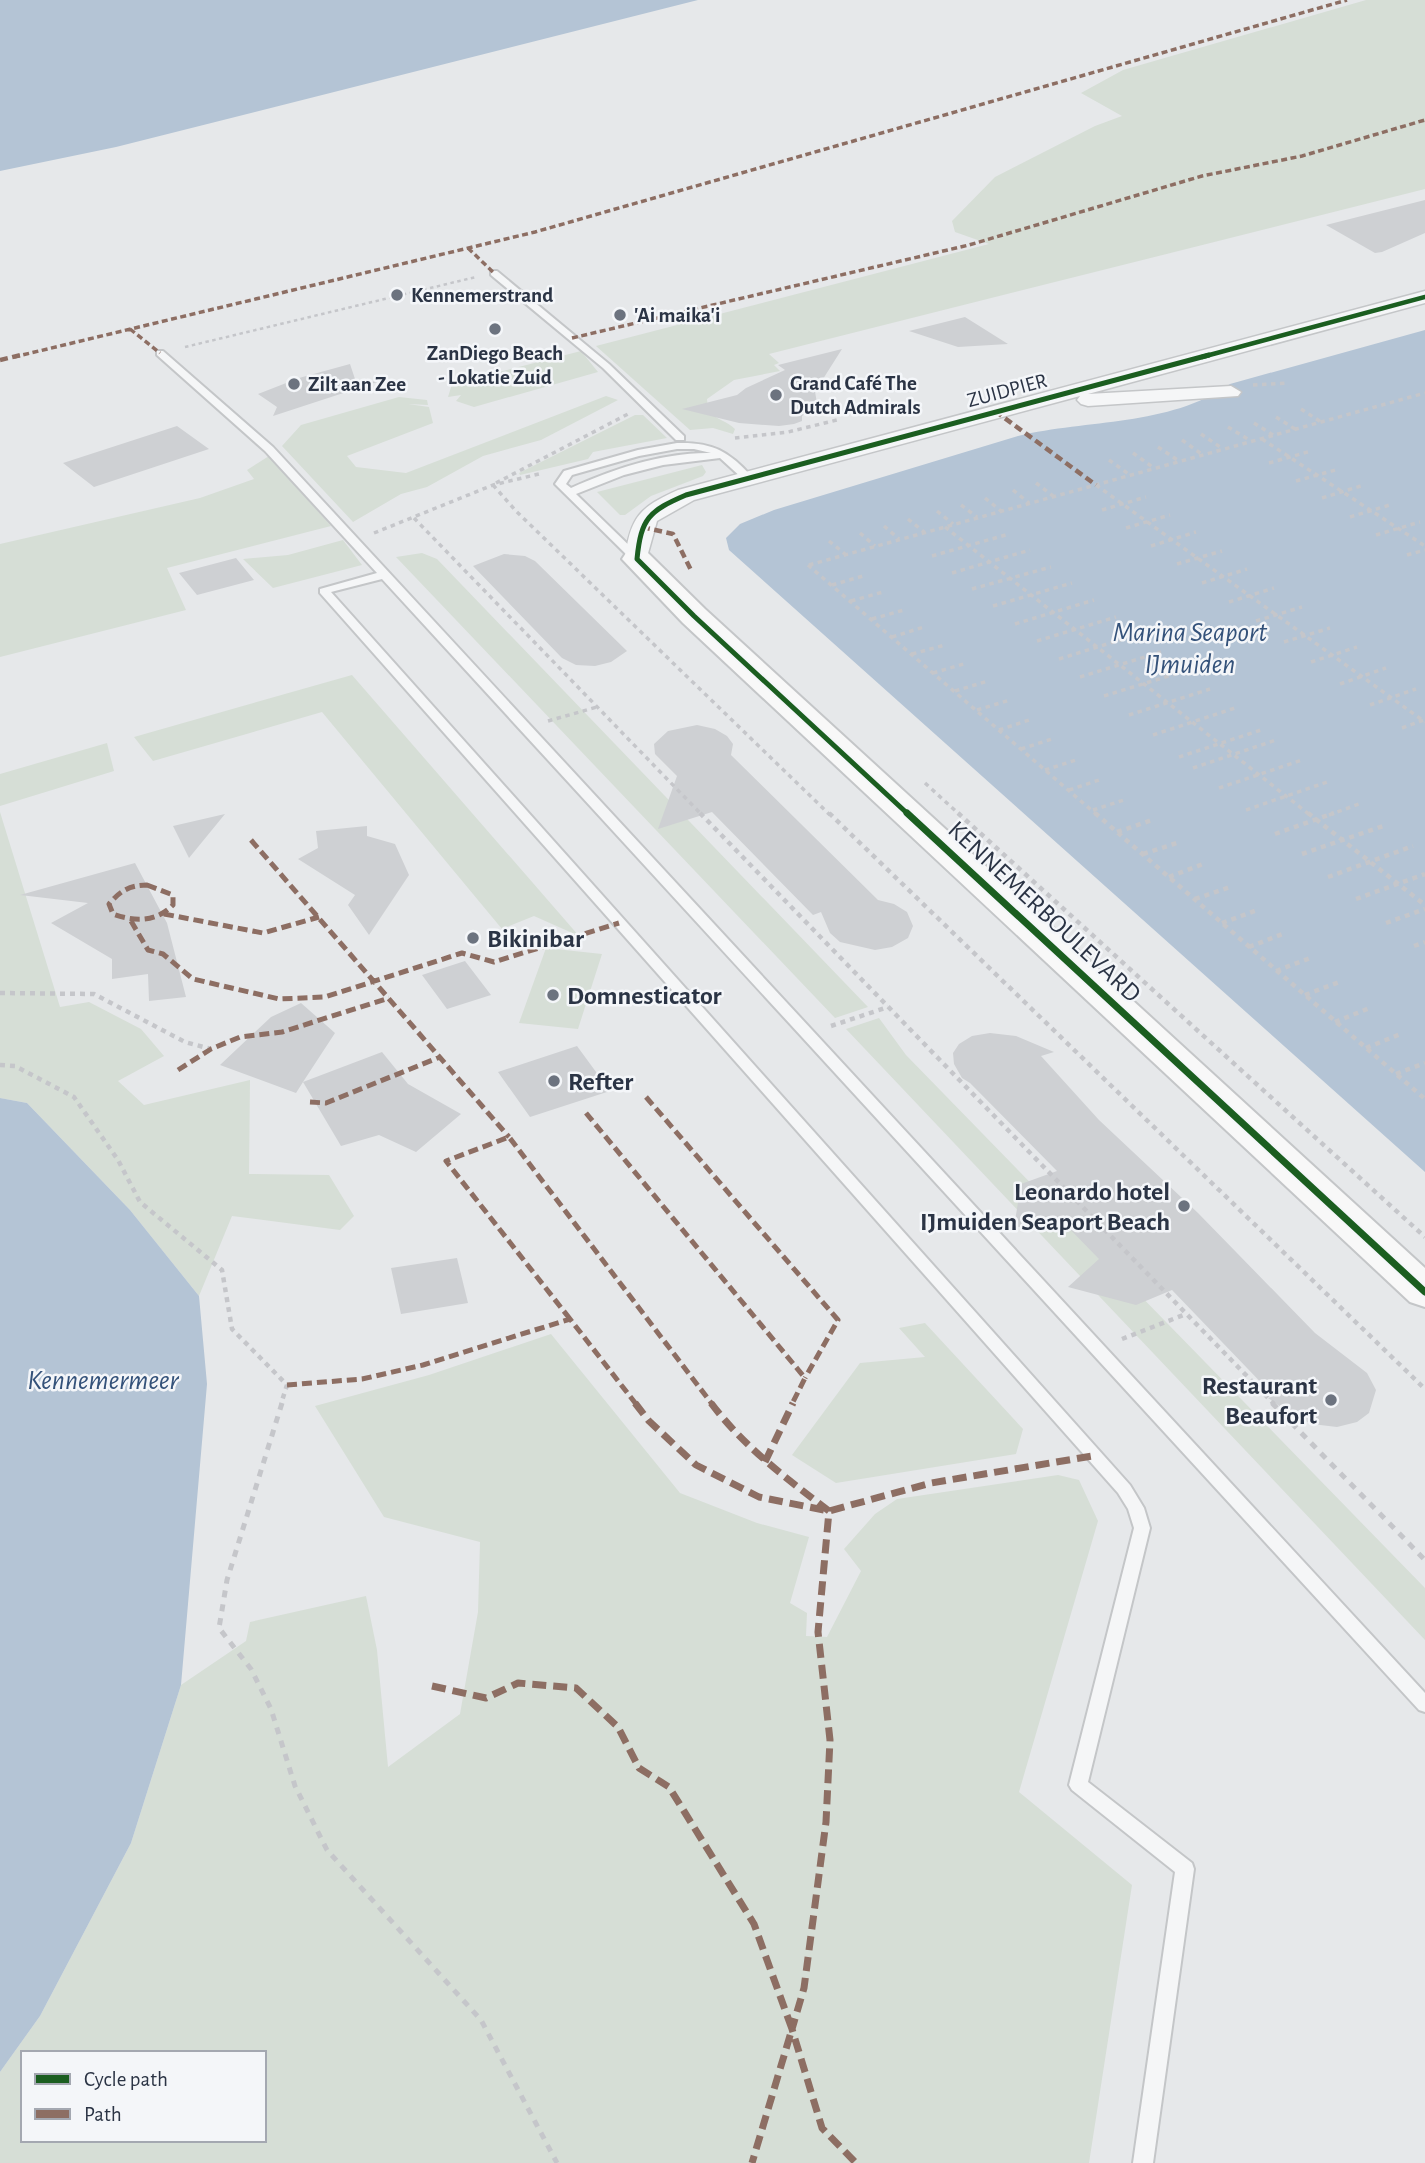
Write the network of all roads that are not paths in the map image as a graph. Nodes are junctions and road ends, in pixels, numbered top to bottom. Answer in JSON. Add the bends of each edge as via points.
{"nodes":[{"id":1,"x":494,"y":273,"type":"road end"},
{"id":2,"x":1425,"y":297,"type":"edge"},
{"id":3,"x":160,"y":353,"type":"road end"},
{"id":4,"x":1231,"y":392,"type":"dead end"},
{"id":5,"x":1024,"y":403,"type":"junction"},
{"id":6,"x":680,"y":438,"type":"road end"},
{"id":7,"x":723,"y":457,"type":"junction"},
{"id":8,"x":747,"y":477,"type":"junction"},
{"id":9,"x":569,"y":493,"type":"junction"},
{"id":10,"x":637,"y":559,"type":"junction"},
{"id":11,"x":383,"y":575,"type":"junction"},
{"id":12,"x":1425,"y":1292,"type":"edge"},
{"id":13,"x":1425,"y":1705,"type":"edge"},
{"id":14,"x":1143,"y":2163,"type":"edge"}],
"edges":[{"from":1,"to":6,"type":"lane","via":[[606,366]]},
{"from":2,"to":5,"type":"street","name":"ZUIDPIER"},
{"from":3,"to":11,"type":"lane","via":[[269,449]]},
{"from":4,"to":5,"type":"street"},
{"from":5,"to":8,"type":"street","name":"ZUIDPIER"},
{"from":7,"to":8,"type":"lane"},
{"from":7,"to":9,"type":"lane","via":[[687,457],[591,482]]},
{"from":7,"to":9,"type":"lane","via":[[711,448],[677,446],[568,473],[560,484]]},
{"from":8,"to":10,"type":"street","name":"ZUIDPIER","via":[[651,510],[639,533]]},
{"from":9,"to":10,"type":"lane","name":"KENNEMERBOULEVARD"},
{"from":10,"to":12,"type":"street","name":"KENNEMERBOULEVARD"},
{"from":11,"to":13,"type":"lane"},
{"from":11,"to":14,"type":"lane","via":[[324,591],[1124,1489],[1136,1508],[1142,1528],[1078,1785],[1185,1869]]}]}
